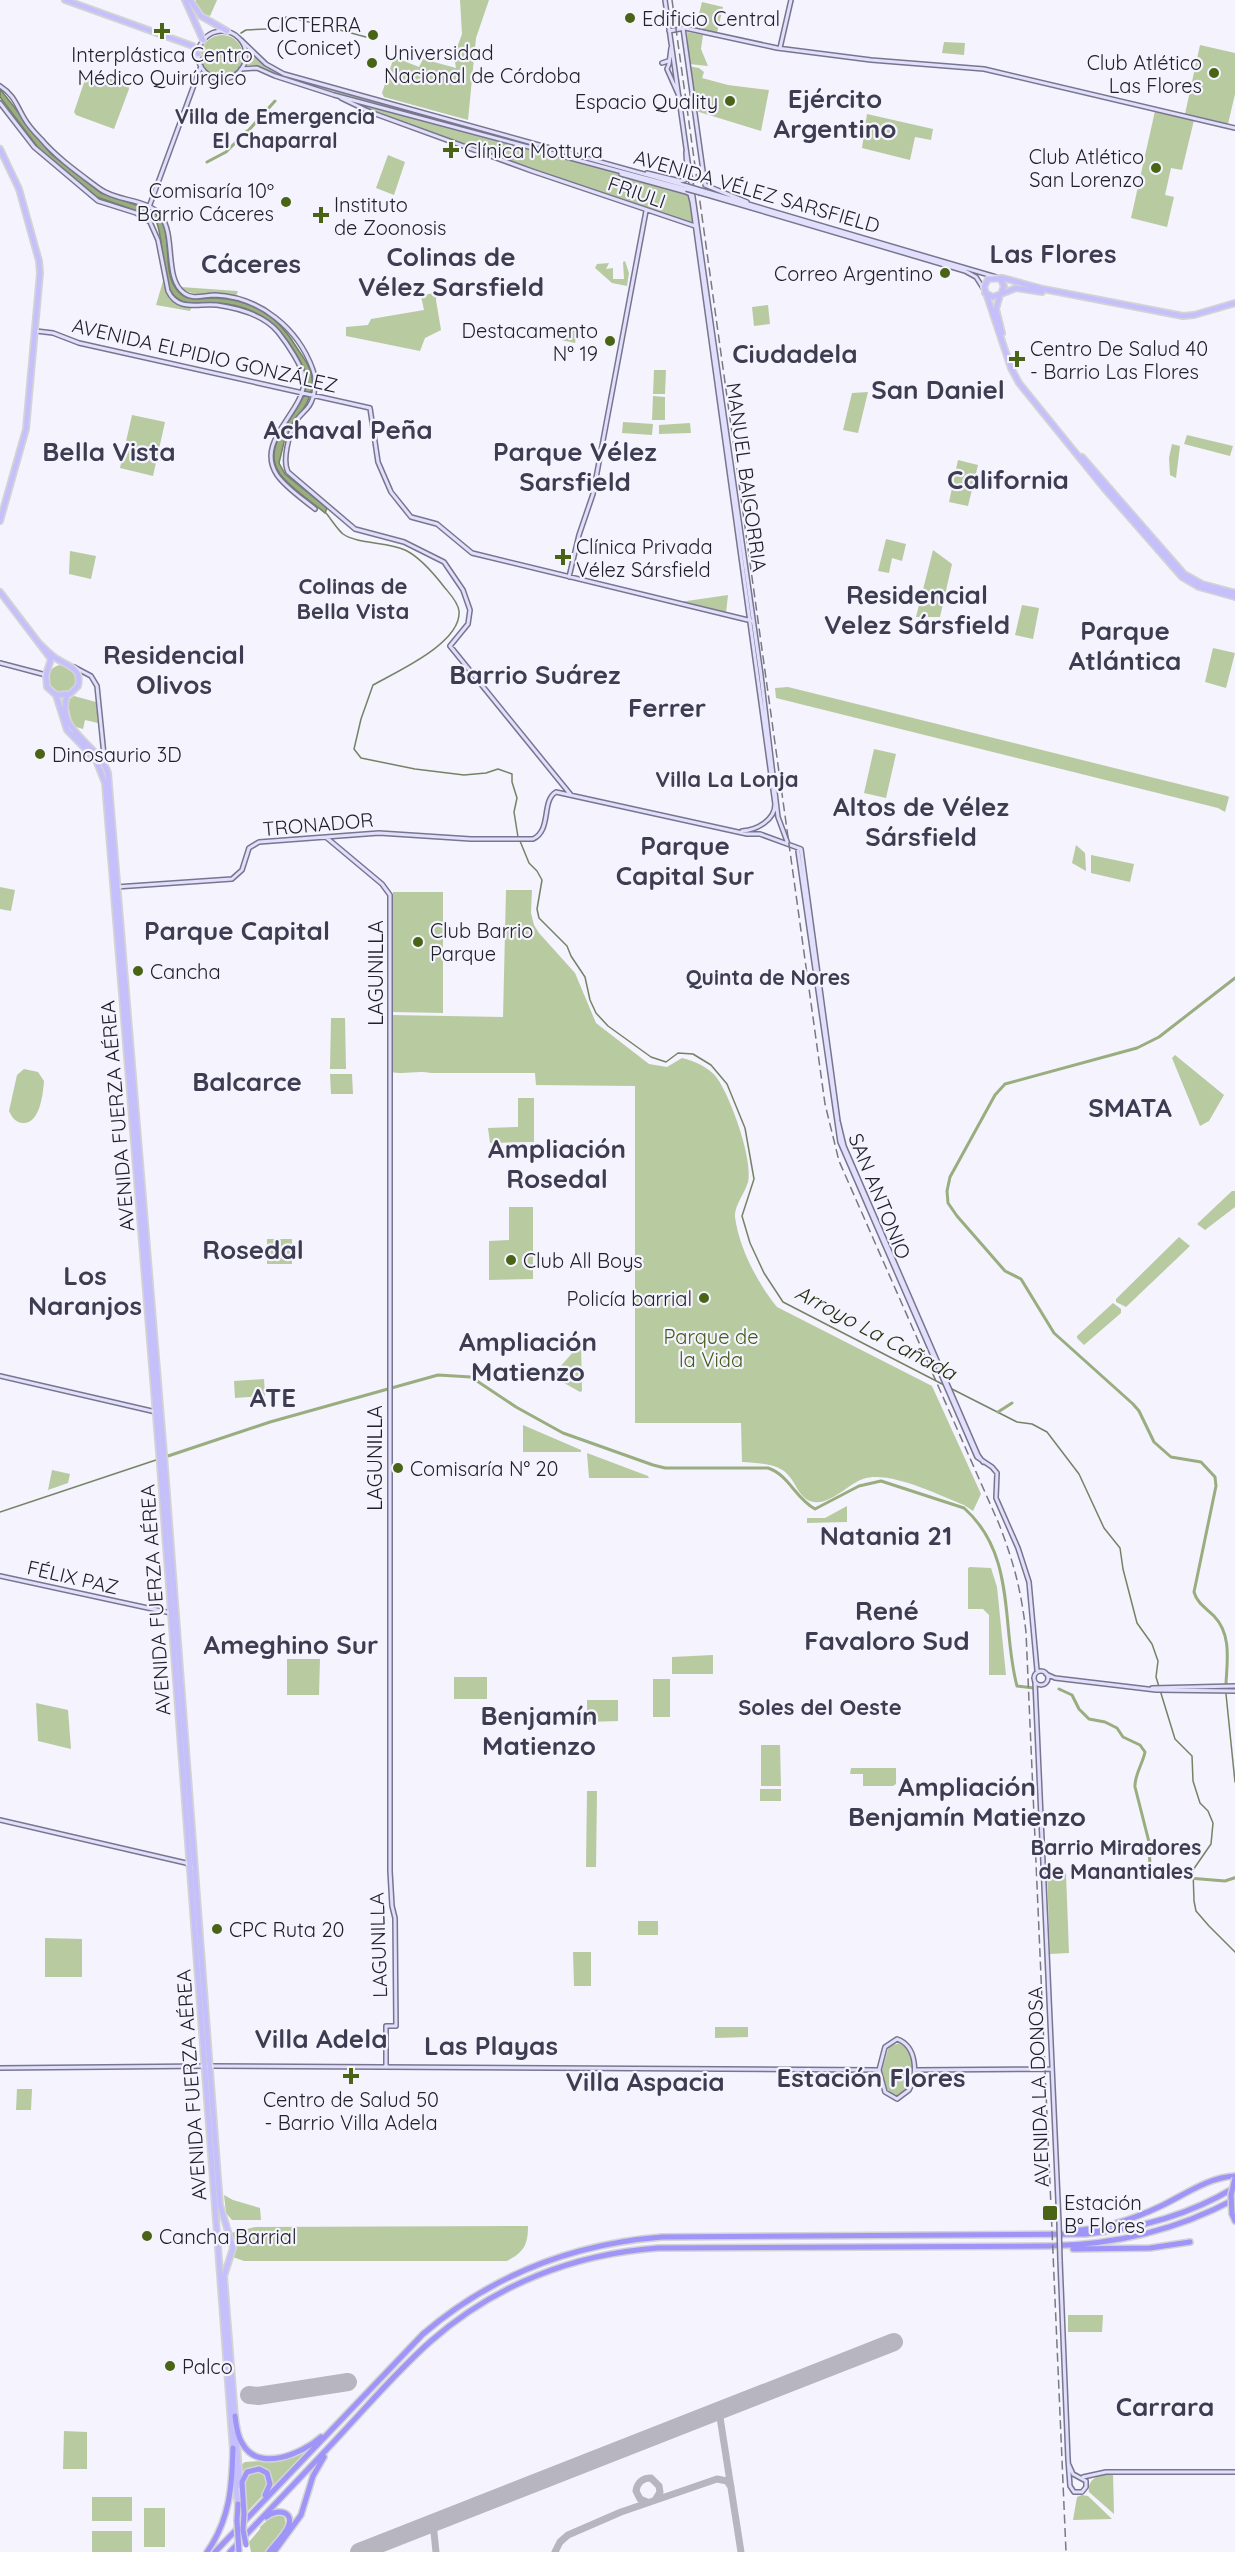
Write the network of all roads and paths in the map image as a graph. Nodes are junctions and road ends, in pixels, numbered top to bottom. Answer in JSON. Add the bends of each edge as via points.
{"nodes":[{"id":1,"x":65,"y":0,"type":"edge"},
{"id":2,"x":185,"y":0,"type":"edge"},
{"id":3,"x":190,"y":0,"type":"edge"},
{"id":4,"x":665,"y":0,"type":"edge"},
{"id":5,"x":791,"y":0,"type":"edge"},
{"id":6,"x":683,"y":28,"type":"junction"},
{"id":7,"x":227,"y":31,"type":"junction"},
{"id":8,"x":669,"y":31,"type":"junction"},
{"id":9,"x":670,"y":37,"type":"junction"},
{"id":10,"x":203,"y":40,"type":"junction"},
{"id":11,"x":241,"y":40,"type":"junction"},
{"id":12,"x":780,"y":48,"type":"junction"},
{"id":13,"x":198,"y":54,"type":"junction"},
{"id":14,"x":668,"y":62,"type":"junction"},
{"id":15,"x":662,"y":63,"type":"dead end"},
{"id":16,"x":201,"y":66,"type":"junction"},
{"id":17,"x":676,"y":67,"type":"junction"},
{"id":18,"x":241,"y":69,"type":"junction"},
{"id":19,"x":668,"y":70,"type":"junction"},
{"id":20,"x":0,"y":86,"type":"edge"},
{"id":21,"x":334,"y":95,"type":"junction"},
{"id":22,"x":681,"y":101,"type":"junction"},
{"id":23,"x":0,"y":103,"type":"edge"},
{"id":24,"x":684,"y":126,"type":"junction"},
{"id":25,"x":1235,"y":128,"type":"edge"},
{"id":26,"x":0,"y":149,"type":"edge"},
{"id":27,"x":609,"y":166,"type":"junction"},
{"id":28,"x":693,"y":193,"type":"junction"},
{"id":29,"x":704,"y":193,"type":"junction"},
{"id":30,"x":748,"y":203,"type":"junction"},
{"id":31,"x":692,"y":205,"type":"junction"},
{"id":32,"x":149,"y":208,"type":"junction"},
{"id":33,"x":646,"y":211,"type":"junction"},
{"id":34,"x":146,"y":216,"type":"junction"},
{"id":35,"x":695,"y":226,"type":"junction"},
{"id":36,"x":997,"y":277,"type":"junction"},
{"id":37,"x":985,"y":291,"type":"junction"},
{"id":38,"x":1001,"y":294,"type":"junction"},
{"id":39,"x":1235,"y":304,"type":"edge"},
{"id":40,"x":34,"y":331,"type":"junction"},
{"id":41,"x":303,"y":394,"type":"junction"},
{"id":42,"x":312,"y":396,"type":"junction"},
{"id":43,"x":725,"y":432,"type":"junction"},
{"id":44,"x":315,"y":509,"type":"dead end"},
{"id":45,"x":0,"y":521,"type":"edge"},
{"id":46,"x":569,"y":577,"type":"junction"},
{"id":47,"x":1,"y":595,"type":"edge"},
{"id":48,"x":1235,"y":595,"type":"edge"},
{"id":49,"x":751,"y":621,"type":"junction"},
{"id":50,"x":39,"y":644,"type":"junction"},
{"id":51,"x":63,"y":662,"type":"junction"},
{"id":52,"x":0,"y":663,"type":"edge"},
{"id":53,"x":72,"y":666,"type":"junction"},
{"id":54,"x":47,"y":672,"type":"junction"},
{"id":55,"x":57,"y":695,"type":"junction"},
{"id":56,"x":67,"y":696,"type":"junction"},
{"id":57,"x":105,"y":765,"type":"junction"},
{"id":58,"x":572,"y":795,"type":"junction"},
{"id":59,"x":766,"y":822,"type":"junction"},
{"id":60,"x":780,"y":826,"type":"junction"},
{"id":61,"x":740,"y":831,"type":"junction"},
{"id":62,"x":325,"y":837,"type":"junction"},
{"id":63,"x":769,"y":837,"type":"junction"},
{"id":64,"x":791,"y":846,"type":"junction"},
{"id":65,"x":799,"y":852,"type":"junction"},
{"id":66,"x":114,"y":886,"type":"junction"},
{"id":67,"x":0,"y":1376,"type":"edge"},
{"id":68,"x":950,"y":1393,"type":"junction"},
{"id":69,"x":156,"y":1412,"type":"junction"},
{"id":70,"x":159,"y":1456,"type":"junction"},
{"id":71,"x":164,"y":1462,"type":"junction"},
{"id":72,"x":0,"y":1576,"type":"edge"},
{"id":73,"x":173,"y":1613,"type":"junction"},
{"id":74,"x":1037,"y":1656,"type":"junction"},
{"id":75,"x":1037,"y":1670,"type":"junction"},
{"id":76,"x":1045,"y":1673,"type":"junction"},
{"id":77,"x":1060,"y":1679,"type":"junction"},
{"id":78,"x":1035,"y":1682,"type":"junction"},
{"id":79,"x":1044,"y":1685,"type":"junction"},
{"id":80,"x":1235,"y":1686,"type":"edge"},
{"id":81,"x":1165,"y":1689,"type":"junction"},
{"id":82,"x":1235,"y":1691,"type":"edge"},
{"id":83,"x":1037,"y":1707,"type":"junction"},
{"id":84,"x":0,"y":1820,"type":"edge"},
{"id":85,"x":190,"y":1864,"type":"junction"},
{"id":86,"x":195,"y":1869,"type":"junction"},
{"id":87,"x":195,"y":1935,"type":"junction"},
{"id":88,"x":202,"y":1965,"type":"junction"},
{"id":89,"x":207,"y":2066,"type":"junction"},
{"id":90,"x":386,"y":2067,"type":"junction"},
{"id":91,"x":0,"y":2068,"type":"edge"},
{"id":92,"x":1052,"y":2069,"type":"junction"},
{"id":93,"x":879,"y":2070,"type":"junction"},
{"id":94,"x":915,"y":2070,"type":"junction"},
{"id":95,"x":1235,"y":2177,"type":"edge"},
{"id":96,"x":1235,"y":2187,"type":"edge"},
{"id":97,"x":1235,"y":2199,"type":"edge"},
{"id":98,"x":1235,"y":2221,"type":"edge"},
{"id":99,"x":938,"y":2236,"type":"junction"},
{"id":100,"x":1190,"y":2242,"type":"dead end"},
{"id":101,"x":990,"y":2246,"type":"junction"},
{"id":102,"x":228,"y":2363,"type":"junction"},
{"id":103,"x":359,"y":2415,"type":"junction"},
{"id":104,"x":235,"y":2416,"type":"junction"},
{"id":105,"x":340,"y":2420,"type":"junction"},
{"id":106,"x":233,"y":2448,"type":"junction"},
{"id":107,"x":1069,"y":2465,"type":"junction"},
{"id":108,"x":1235,"y":2472,"type":"edge"},
{"id":109,"x":1097,"y":2474,"type":"junction"},
{"id":110,"x":1079,"y":2477,"type":"junction"},
{"id":111,"x":1070,"y":2482,"type":"junction"},
{"id":112,"x":1087,"y":2486,"type":"junction"},
{"id":113,"x":238,"y":2504,"type":"joint"},
{"id":114,"x":241,"y":2517,"type":"junction"},
{"id":115,"x":242,"y":2538,"type":"junction"},
{"id":116,"x":243,"y":2550,"type":"edge"},
{"id":117,"x":211,"y":2552,"type":"edge"},
{"id":118,"x":231,"y":2552,"type":"edge"},
{"id":119,"x":269,"y":2552,"type":"edge"},
{"id":120,"x":274,"y":2552,"type":"edge"}],
"edges":[{"from":1,"to":13,"type":"main road","via":[[193,46]]},
{"from":2,"to":10,"type":"main road"},
{"from":3,"to":7,"type":"main road","via":[[201,16]]},
{"from":4,"to":8,"type":"main road"},
{"from":5,"to":12,"type":"main road"},
{"from":6,"to":8,"type":"main road"},
{"from":6,"to":12,"type":"main road"},
{"from":6,"to":30,"type":"main road","via":[[705,185]]},
{"from":7,"to":10,"type":"main road","via":[[212,33]]},
{"from":7,"to":11,"type":"main road"},
{"from":8,"to":9,"type":"main road"},
{"from":9,"to":14,"type":"main road"},
{"from":9,"to":17,"type":"main road"},
{"from":10,"to":13,"type":"main road"},
{"from":11,"to":18,"type":"main road","via":[[246,58]]},
{"from":11,"to":27,"type":"main road","name":"AVENIDA VÉLEZ SARSFIELD","via":[[280,73]]},
{"from":12,"to":25,"type":"main road","via":[[984,69]]},
{"from":13,"to":16,"type":"main road"},
{"from":14,"to":15,"type":"main road"},
{"from":14,"to":17,"type":"main road"},
{"from":14,"to":19,"type":"main road"},
{"from":16,"to":18,"type":"main road","via":[[211,76],[222,79]]},
{"from":16,"to":32,"type":"main road"},
{"from":17,"to":19,"type":"main road","via":[[674,72]]},
{"from":17,"to":22,"type":"main road"},
{"from":18,"to":21,"type":"main road","name":"AVENIDA VÉLEZ SARSFIELD","via":[[257,68]]},
{"from":19,"to":22,"type":"main road"},
{"from":20,"to":32,"type":"main road","via":[[14,97],[25,120],[44,143],[99,189]]},
{"from":21,"to":27,"type":"main road","name":"AVENIDA VÉLEZ SARSFIELD"},
{"from":21,"to":33,"type":"main road","name":"FRIULI","via":[[370,112]]},
{"from":22,"to":24,"type":"main road"},
{"from":23,"to":34,"type":"main road","via":[[34,147],[96,199]]},
{"from":24,"to":27,"type":"main road","via":[[685,180]]},
{"from":24,"to":28,"type":"main road"},
{"from":26,"to":40,"type":"main road","via":[[19,189],[40,265]]},
{"from":27,"to":29,"type":"main road","name":"AVENIDA VÉLEZ SARSFIELD","bridge":true},
{"from":27,"to":31,"type":"main road","via":[[629,177],[686,192]]},
{"from":28,"to":31,"type":"main road","name":"MANUEL BAIGORRIA"},
{"from":28,"to":43,"type":"main road","name":"MANUEL BAIGORRIA"},
{"from":29,"to":30,"type":"main road","name":"AVENIDA VÉLEZ SARSFIELD"},
{"from":29,"to":37,"type":"main road","name":"AVENIDA VÉLEZ SARSFIELD","via":[[965,271],[976,277]]},
{"from":30,"to":36,"type":"main road","name":"AVENIDA VÉLEZ SARSFIELD"},
{"from":31,"to":35,"type":"main road","name":"MANUEL BAIGORRIA"},
{"from":32,"to":34,"type":"main road"},
{"from":32,"to":42,"type":"main road","via":[[161,215],[166,226],[179,289],[190,296],[238,299],[265,309],[287,327],[308,360],[315,379]]},
{"from":33,"to":35,"type":"main road","name":"FRIULI"},
{"from":33,"to":46,"type":"main road","via":[[593,494]]},
{"from":34,"to":41,"type":"main road","via":[[156,235],[171,298],[188,306],[214,305],[253,314],[273,327],[302,370]]},
{"from":35,"to":43,"type":"main road","name":"MANUEL BAIGORRIA"},
{"from":36,"to":37,"type":"main road","via":[[986,280]]},
{"from":36,"to":38,"type":"main road","via":[[1004,284]]},
{"from":36,"to":39,"type":"main road","name":"AVENIDA VÉLEZ SARSFIELD","via":[[1183,316]]},
{"from":37,"to":38,"type":"main road","via":[[993,297]]},
{"from":37,"to":48,"type":"main road","via":[[1013,373],[1061,436],[1182,577],[1199,588]]},
{"from":38,"to":39,"type":"main road","name":"AVENIDA VÉLEZ SARSFIELD","via":[[1021,288],[1184,318]]},
{"from":38,"to":48,"type":"main road","via":[[997,315],[1012,367],[1025,387],[1184,574]]},
{"from":40,"to":41,"type":"main road","name":"AVENIDA ELPIDIO GONZÁLEZ"},
{"from":40,"to":45,"type":"main road","via":[[26,429]]},
{"from":41,"to":42,"type":"main road","name":"AVENIDA ELPIDIO GONZÁLEZ"},
{"from":41,"to":44,"type":"main road","via":[[281,427],[272,461],[280,479]]},
{"from":42,"to":46,"type":"main road","name":"AVENIDA ELPIDIO GONZÁLEZ","via":[[370,408],[378,462],[391,492],[411,517],[437,524],[474,554]]},
{"from":42,"to":58,"type":"main road","via":[[294,424],[286,458],[288,472],[355,529],[404,542],[442,560],[463,590],[470,610],[468,624],[450,646]]},
{"from":43,"to":49,"type":"main road","name":"MANUEL BAIGORRIA"},
{"from":46,"to":49,"type":"main road"},
{"from":47,"to":50,"type":"main road"},
{"from":49,"to":59,"type":"main road","name":"MANUEL BAIGORRIA","via":[[775,804],[774,814]]},
{"from":49,"to":60,"type":"main road","name":"MANUEL BAIGORRIA"},
{"from":50,"to":51,"type":"main road"},
{"from":50,"to":54,"type":"main road","via":[[51,659]]},
{"from":51,"to":53,"type":"main road"},
{"from":51,"to":54,"type":"main road"},
{"from":52,"to":54,"type":"main road","via":[[31,673]]},
{"from":53,"to":56,"type":"main road","via":[[79,683]]},
{"from":53,"to":57,"type":"main road","via":[[91,676],[97,686]]},
{"from":54,"to":55,"type":"main road","via":[[47,687]]},
{"from":55,"to":56,"type":"main road"},
{"from":55,"to":66,"type":"main road","name":"AVENIDA FUERZA AÉREA","via":[[67,730],[94,757],[103,773]]},
{"from":56,"to":57,"type":"main road","via":[[65,711],[69,724]]},
{"from":57,"to":66,"type":"main road","name":"AVENIDA FUERZA AÉREA"},
{"from":58,"to":61,"type":"main road"},
{"from":58,"to":62,"type":"main road","name":"TRONADOR","via":[[553,792],[543,829],[535,838],[379,833]]},
{"from":59,"to":60,"type":"main road","via":[[775,821]]},
{"from":59,"to":61,"type":"main road","via":[[753,830]]},
{"from":59,"to":63,"type":"main road","via":[[762,831]]},
{"from":60,"to":63,"type":"main road","via":[[778,835]]},
{"from":60,"to":64,"type":"main road"},
{"from":61,"to":63,"type":"main road"},
{"from":62,"to":66,"type":"main road","name":"TRONADOR","via":[[256,843],[247,852],[241,872],[232,879]]},
{"from":62,"to":90,"type":"main road","name":"LAGUNILLA","via":[[389,890],[390,1852],[396,2026],[386,2026]]},
{"from":63,"to":64,"type":"main road"},
{"from":64,"to":65,"type":"main road"},
{"from":65,"to":68,"type":"main road","name":"SAN ANTONIO","via":[[844,1146]]},
{"from":65,"to":68,"type":"main road","name":"SAN ANTONIO","via":[[840,1142]]},
{"from":66,"to":69,"type":"main road","name":"AVENIDA FUERZA AÉREA"},
{"from":66,"to":71,"type":"main road","name":"AVENIDA FUERZA AÉREA"},
{"from":67,"to":69,"type":"main road"},
{"from":68,"to":74,"type":"main road","name":"SAN ANTONIO","via":[[977,1457],[998,1473],[996,1498],[1024,1564]]},
{"from":69,"to":70,"type":"main road","name":"AVENIDA FUERZA AÉREA"},
{"from":70,"to":71,"type":"main road"},
{"from":70,"to":73,"type":"main road","name":"AVENIDA FUERZA AÉREA"},
{"from":71,"to":73,"type":"main road","name":"AVENIDA FUERZA AÉREA"},
{"from":72,"to":73,"type":"main road","name":"FÉLIX PAZ"},
{"from":73,"to":85,"type":"main road","name":"AVENIDA FUERZA AÉREA"},
{"from":73,"to":86,"type":"main road","name":"AVENIDA FUERZA AÉREA"},
{"from":74,"to":75,"type":"main road","name":"SAN ANTONIO"},
{"from":74,"to":76,"type":"main road","name":"SAN ANTONIO"},
{"from":75,"to":76,"type":"main road"},
{"from":75,"to":78,"type":"main road","name":"SAN ANTONIO"},
{"from":76,"to":77,"type":"main road"},
{"from":76,"to":79,"type":"main road","name":"AVENIDA LA DONOSA"},
{"from":77,"to":79,"type":"main road"},
{"from":77,"to":81,"type":"main road"},
{"from":78,"to":79,"type":"main road","via":[[1037,1686]]},
{"from":78,"to":83,"type":"main road","name":"AVENIDA LA DONOSA"},
{"from":79,"to":83,"type":"main road","name":"AVENIDA LA DONOSA","via":[[1038,1693]]},
{"from":80,"to":81,"type":"main road"},
{"from":81,"to":82,"type":"main road"},
{"from":83,"to":92,"type":"main road","name":"AVENIDA LA DONOSA"},
{"from":84,"to":85,"type":"main road"},
{"from":85,"to":86,"type":"main road"},
{"from":85,"to":87,"type":"main road","name":"AVENIDA FUERZA AÉREA"},
{"from":86,"to":88,"type":"main road","name":"AVENIDA FUERZA AÉREA"},
{"from":87,"to":88,"type":"main road"},
{"from":87,"to":89,"type":"main road","name":"AVENIDA FUERZA AÉREA"},
{"from":88,"to":89,"type":"main road","name":"AVENIDA FUERZA AÉREA"},
{"from":89,"to":90,"type":"main road"},
{"from":89,"to":91,"type":"main road"},
{"from":89,"to":102,"type":"main road","name":"AVENIDA FUERZA AÉREA"},
{"from":89,"to":102,"type":"main road","name":"AVENIDA FUERZA AÉREA","via":[[220,2205],[233,2248],[224,2276]]},
{"from":90,"to":93,"type":"main road"},
{"from":92,"to":94,"type":"main road"},
{"from":92,"to":107,"type":"main road","name":"AVENIDA LA DONOSA","bridge":true},
{"from":93,"to":94,"type":"main road","via":[[885,2092],[897,2099],[909,2090]]},
{"from":93,"to":94,"type":"main road","via":[[885,2047],[897,2039],[910,2051]]},
{"from":95,"to":98,"type":"highway","bridge":true,"via":[[1231,2195]]},
{"from":95,"to":99,"type":"highway","via":[[1221,2178],[1140,2215],[1097,2228]]},
{"from":96,"to":99,"type":"highway","via":[[1176,2215],[1114,2231]]},
{"from":97,"to":101,"type":"highway","via":[[1178,2225],[1123,2240]]},
{"from":99,"to":105,"type":"highway","via":[[662,2237],[613,2242],[567,2253],[514,2273],[455,2308],[411,2345]]},
{"from":100,"to":101,"type":"highway","via":[[1144,2248]]},
{"from":101,"to":103,"type":"highway","via":[[668,2247],[574,2262],[520,2282],[461,2317],[420,2351]]},
{"from":102,"to":104,"type":"main road","name":"AVENIDA FUERZA AÉREA"},
{"from":102,"to":106,"type":"main road","name":"AVENIDA FUERZA AÉREA"},
{"from":103,"to":115,"type":"highway"},
{"from":103,"to":120,"type":"highway","via":[[321,2460],[301,2515]]},
{"from":104,"to":105,"type":"highway","via":[[244,2446],[255,2455],[268,2458],[301,2451]]},
{"from":104,"to":114,"type":"main road","name":"AVENIDA FUERZA AÉREA"},
{"from":105,"to":117,"type":"highway"},
{"from":106,"to":113,"type":"main road","name":"AVENIDA FUERZA AÉREA"},
{"from":106,"to":117,"type":"highway","via":[[229,2506]]},
{"from":107,"to":110,"type":"main road"},
{"from":107,"to":111,"type":"main road","name":"AVENIDA LA DONOSA"},
{"from":108,"to":109,"type":"main road"},
{"from":109,"to":110,"type":"main road"},
{"from":109,"to":112,"type":"main road"},
{"from":110,"to":111,"type":"main road"},
{"from":110,"to":112,"type":"main road"},
{"from":111,"to":112,"type":"main road","via":[[1072,2490],[1078,2493]]},
{"from":113,"to":114,"type":"highway"},
{"from":114,"to":116,"type":"highway","bridge":true},
{"from":114,"to":116,"type":"highway","bridge":true},
{"from":114,"to":117,"type":"highway","via":[[244,2477],[252,2469],[262,2470],[270,2478],[267,2492]]},
{"from":115,"to":118,"type":"highway"},
{"from":115,"to":119,"type":"highway","via":[[272,2512],[283,2512],[288,2526]]}]}
